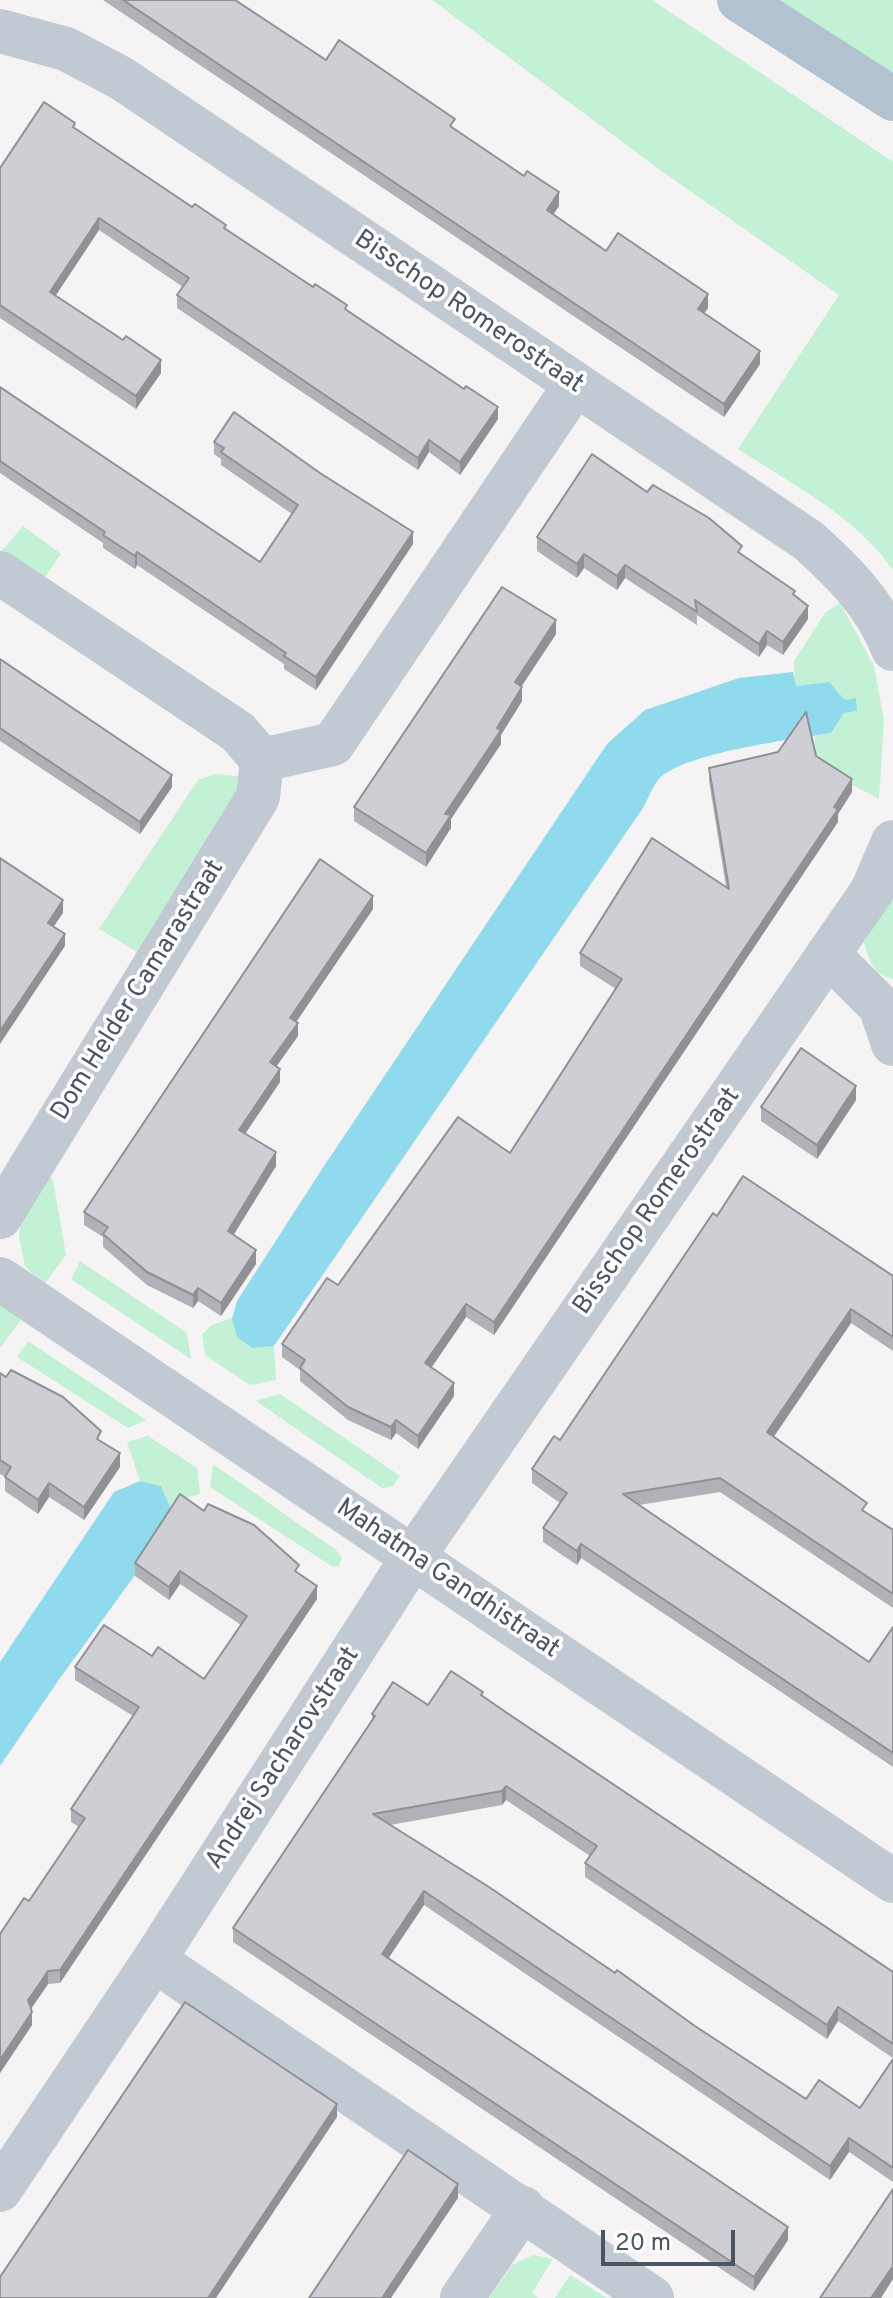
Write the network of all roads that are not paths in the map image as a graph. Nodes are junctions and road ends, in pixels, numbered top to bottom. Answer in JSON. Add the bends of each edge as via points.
{"nodes":[{"id":1,"x":739,"y":0,"type":"edge"},
{"id":2,"x":0,"y":31,"type":"edge"},
{"id":3,"x":893,"y":99,"type":"edge"},
{"id":4,"x":575,"y":385,"type":"junction"},
{"id":5,"x":0,"y":573,"type":"edge"},
{"id":6,"x":893,"y":649,"type":"edge"},
{"id":7,"x":262,"y":760,"type":"junction"},
{"id":8,"x":893,"y":842,"type":"edge"},
{"id":9,"x":828,"y":954,"type":"junction"},
{"id":10,"x":893,"y":1044,"type":"edge"},
{"id":11,"x":0,"y":1217,"type":"edge"},
{"id":12,"x":0,"y":1279,"type":"edge"},
{"id":13,"x":413,"y":1557,"type":"junction"},
{"id":14,"x":893,"y":1881,"type":"edge"},
{"id":15,"x":154,"y":1960,"type":"junction"},
{"id":16,"x":0,"y":2190,"type":"edge"},
{"id":17,"x":523,"y":2208,"type":"junction"},
{"id":18,"x":462,"y":2298,"type":"edge"},
{"id":19,"x":652,"y":2298,"type":"edge"}],
"edges":[{"from":1,"to":3,"type":"main road"},
{"from":2,"to":4,"type":"street","name":"Bisschop Romerostraat","via":[[66,49],[121,78]]},
{"from":4,"to":6,"type":"street","name":"Bisschop Romerostraat","via":[[809,541],[854,582]]},
{"from":4,"to":7,"type":"street","via":[[333,744]]},
{"from":5,"to":7,"type":"street","via":[[238,732]]},
{"from":7,"to":11,"type":"street","name":"Dom Helder Camarastraat","via":[[258,797]]},
{"from":8,"to":9,"type":"street","name":"Bisschop Romerostraat","via":[[872,891]]},
{"from":9,"to":10,"type":"street","via":[[880,1006]]},
{"from":9,"to":13,"type":"street","name":"Bisschop Romerostraat"},
{"from":12,"to":13,"type":"street","name":"Mahatma Gandhistraat"},
{"from":13,"to":14,"type":"street","name":"Mahatma Gandhistraat"},
{"from":13,"to":15,"type":"street","name":"Andrej Sacharovstraat"},
{"from":15,"to":16,"type":"street","name":"Andrej Sacharovstraat"},
{"from":15,"to":17,"type":"street"},
{"from":17,"to":18,"type":"street"},
{"from":17,"to":19,"type":"street"}]}
